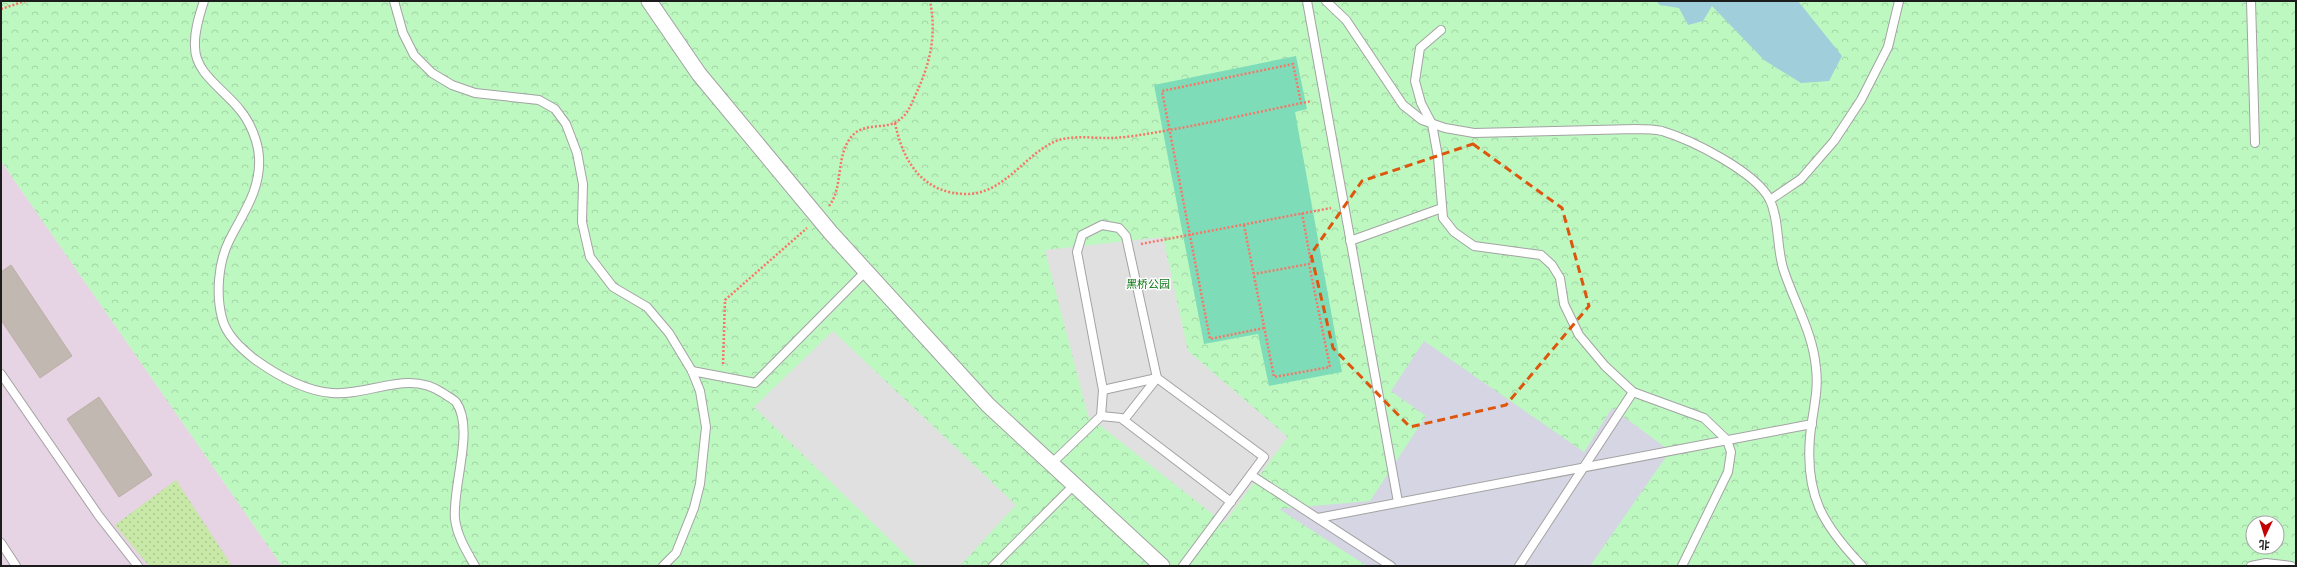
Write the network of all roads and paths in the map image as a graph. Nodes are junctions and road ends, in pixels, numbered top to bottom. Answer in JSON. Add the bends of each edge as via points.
{"nodes":[{"id":1,"x":26,"y":1,"type":"edge"},
{"id":2,"x":204,"y":1,"type":"edge"},
{"id":3,"x":394,"y":1,"type":"edge"},
{"id":4,"x":649,"y":1,"type":"edge"},
{"id":5,"x":930,"y":1,"type":"edge"},
{"id":6,"x":1307,"y":1,"type":"edge"},
{"id":7,"x":1326,"y":1,"type":"edge"},
{"id":8,"x":1899,"y":1,"type":"edge"},
{"id":9,"x":2251,"y":1,"type":"edge"},
{"id":10,"x":1,"y":9,"type":"edge"},
{"id":11,"x":1441,"y":30,"type":"dead end"},
{"id":12,"x":1324,"y":98,"type":"junction"},
{"id":13,"x":1301,"y":103,"type":"junction"},
{"id":14,"x":895,"y":123,"type":"junction"},
{"id":15,"x":1432,"y":124,"type":"junction"},
{"id":16,"x":1170,"y":129,"type":"junction"},
{"id":17,"x":2255,"y":143,"type":"dead end"},
{"id":18,"x":1770,"y":200,"type":"junction"},
{"id":19,"x":1344,"y":205,"type":"junction"},
{"id":20,"x":1442,"y":208,"type":"junction"},
{"id":21,"x":1302,"y":213,"type":"junction"},
{"id":22,"x":819,"y":218,"type":"junction"},
{"id":23,"x":1244,"y":224,"type":"junction"},
{"id":24,"x":1190,"y":235,"type":"junction"},
{"id":25,"x":1350,"y":240,"type":"junction"},
{"id":26,"x":1129,"y":246,"type":"junction"},
{"id":27,"x":1309,"y":264,"type":"junction"},
{"id":28,"x":866,"y":271,"type":"junction"},
{"id":29,"x":1254,"y":274,"type":"junction"},
{"id":30,"x":1264,"y":328,"type":"junction"},
{"id":31,"x":692,"y":371,"type":"junction"},
{"id":32,"x":1,"y":374,"type":"edge"},
{"id":33,"x":722,"y":377,"type":"junction"},
{"id":34,"x":1157,"y":378,"type":"junction"},
{"id":35,"x":1103,"y":390,"type":"junction"},
{"id":36,"x":1633,"y":392,"type":"junction"},
{"id":37,"x":1101,"y":416,"type":"junction"},
{"id":38,"x":1124,"y":420,"type":"junction"},
{"id":39,"x":1812,"y":424,"type":"junction"},
{"id":40,"x":1727,"y":440,"type":"junction"},
{"id":41,"x":1051,"y":464,"type":"junction"},
{"id":42,"x":1584,"y":467,"type":"junction"},
{"id":43,"x":1251,"y":475,"type":"junction"},
{"id":44,"x":1074,"y":485,"type":"junction"},
{"id":45,"x":1231,"y":502,"type":"junction"},
{"id":46,"x":1398,"y":502,"type":"junction"},
{"id":47,"x":1318,"y":518,"type":"junction"},
{"id":48,"x":1,"y":543,"type":"edge"},
{"id":49,"x":16,"y":566,"type":"edge"},
{"id":50,"x":138,"y":566,"type":"edge"},
{"id":51,"x":475,"y":566,"type":"edge"},
{"id":52,"x":663,"y":566,"type":"edge"},
{"id":53,"x":993,"y":566,"type":"edge"},
{"id":54,"x":1162,"y":566,"type":"edge"},
{"id":55,"x":1183,"y":566,"type":"edge"},
{"id":56,"x":1391,"y":566,"type":"edge"},
{"id":57,"x":1519,"y":566,"type":"edge"},
{"id":58,"x":1682,"y":566,"type":"edge"},
{"id":59,"x":1862,"y":566,"type":"edge"},
{"id":60,"x":2251,"y":566,"type":"edge"},
{"id":61,"x":2291,"y":566,"type":"edge"}],
"edges":[{"from":1,"to":10,"type":"path"},
{"from":2,"to":51,"type":"lane","via":[[197,24],[195,48],[199,65],[241,110],[253,131],[259,156],[252,201],[228,242],[220,266],[222,320],[234,341],[254,358],[294,381],[316,390],[333,393],[354,392],[410,382],[427,384],[455,401],[462,414],[464,441],[456,492],[456,521],[464,546]]},
{"from":3,"to":31,"type":"lane","via":[[403,33],[414,56],[432,73],[452,85],[475,93],[540,100],[555,109],[566,124],[577,154],[583,184],[582,222],[590,257],[613,286],[647,307],[669,333]]},
{"from":4,"to":22,"type":"street","via":[[699,74]]},
{"from":5,"to":14,"type":"path","via":[[933,40],[928,68],[907,114]]},
{"from":6,"to":12,"type":"lane"},
{"from":7,"to":15,"type":"lane","via":[[1346,20],[1403,104],[1422,120]]},
{"from":8,"to":18,"type":"lane","via":[[1888,47],[1861,100],[1834,141],[1801,179]]},
{"from":9,"to":17,"type":"lane"},
{"from":11,"to":15,"type":"lane","via":[[1420,48],[1416,63],[1415,81],[1421,103]]},
{"from":12,"to":13,"type":"path"},
{"from":12,"to":19,"type":"lane"},
{"from":13,"to":16,"type":"path"},
{"from":13,"to":16,"type":"path","via":[[1293,64],[1162,91]]},
{"from":14,"to":16,"type":"path","via":[[901,145],[912,167],[925,182],[945,191],[968,194],[986,191],[1045,147],[1058,141],[1081,137],[1108,138]]},
{"from":14,"to":22,"type":"path","via":[[862,129],[849,139],[833,200]]},
{"from":15,"to":18,"type":"lane","via":[[1474,133],[1661,130],[1692,141],[1723,160],[1760,187]]},
{"from":15,"to":20,"type":"lane","via":[[1438,157]]},
{"from":16,"to":24,"type":"path"},
{"from":18,"to":39,"type":"lane","via":[[1784,271],[1813,344],[1817,390]]},
{"from":19,"to":21,"type":"path"},
{"from":19,"to":25,"type":"lane"},
{"from":20,"to":25,"type":"lane"},
{"from":20,"to":36,"type":"lane","via":[[1443,218],[1454,232],[1474,246],[1541,255],[1552,265],[1560,278],[1564,304],[1579,335]]},
{"from":21,"to":23,"type":"path"},
{"from":21,"to":27,"type":"path","via":[[1311,262]]},
{"from":22,"to":28,"type":"street"},
{"from":22,"to":33,"type":"path","via":[[725,300]]},
{"from":23,"to":24,"type":"path"},
{"from":23,"to":29,"type":"path"},
{"from":24,"to":26,"type":"path"},
{"from":24,"to":30,"type":"path","via":[[1210,339]]},
{"from":25,"to":46,"type":"lane"},
{"from":26,"to":34,"type":"lane"},
{"from":26,"to":35,"type":"lane","via":[[1126,236],[1119,228],[1102,225],[1082,235],[1077,252]]},
{"from":27,"to":29,"type":"path"},
{"from":27,"to":30,"type":"path","via":[[1330,366],[1274,377]]},
{"from":28,"to":33,"type":"lane","via":[[755,383]]},
{"from":28,"to":41,"type":"street","via":[[988,405]]},
{"from":29,"to":30,"type":"path"},
{"from":31,"to":33,"type":"lane"},
{"from":31,"to":52,"type":"lane","via":[[700,391],[706,427],[700,484],[694,508],[676,553]]},
{"from":32,"to":50,"type":"lane"},
{"from":34,"to":35,"type":"lane"},
{"from":34,"to":38,"type":"lane"},
{"from":34,"to":43,"type":"lane","via":[[1264,457]]},
{"from":35,"to":37,"type":"lane"},
{"from":36,"to":40,"type":"lane","via":[[1704,418]]},
{"from":36,"to":42,"type":"lane"},
{"from":37,"to":38,"type":"lane"},
{"from":37,"to":41,"type":"lane"},
{"from":38,"to":45,"type":"lane"},
{"from":39,"to":40,"type":"lane"},
{"from":39,"to":59,"type":"lane","via":[[1809,466],[1811,486],[1818,507],[1841,543]]},
{"from":40,"to":42,"type":"lane"},
{"from":40,"to":58,"type":"lane","via":[[1732,452],[1728,472]]},
{"from":41,"to":44,"type":"street"},
{"from":42,"to":46,"type":"lane"},
{"from":42,"to":57,"type":"lane"},
{"from":43,"to":45,"type":"lane"},
{"from":43,"to":47,"type":"lane"},
{"from":44,"to":53,"type":"lane"},
{"from":44,"to":54,"type":"street"},
{"from":45,"to":55,"type":"lane"},
{"from":46,"to":47,"type":"lane"},
{"from":47,"to":56,"type":"lane"},
{"from":48,"to":49,"type":"lane"},
{"from":60,"to":61,"type":"lane","via":[[2266,563]]}]}
